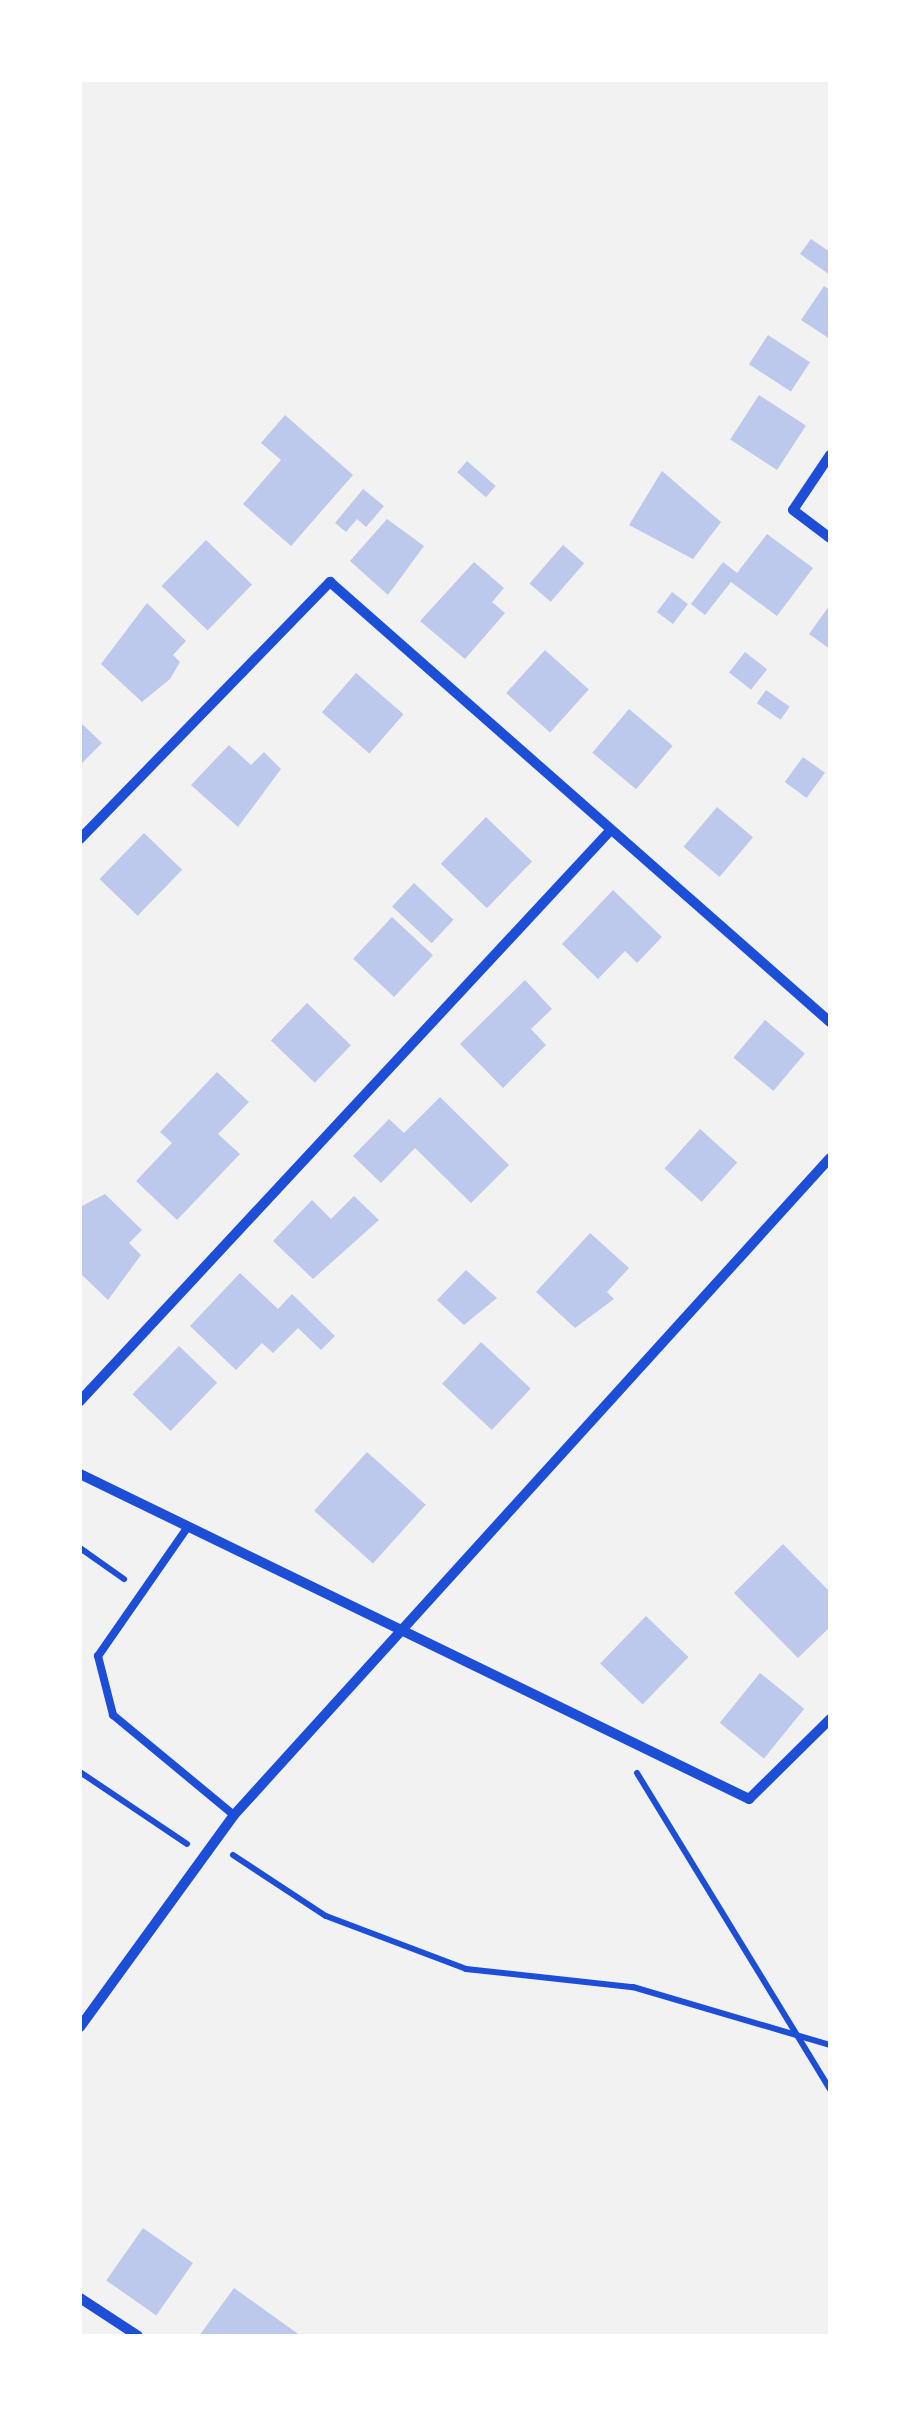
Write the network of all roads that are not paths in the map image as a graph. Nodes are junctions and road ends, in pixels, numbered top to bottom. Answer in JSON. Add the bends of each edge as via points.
{"nodes":[{"id":1,"x":830,"y":455,"type":"edge"},
{"id":2,"x":830,"y":538,"type":"edge"},
{"id":3,"x":609,"y":832,"type":"junction"},
{"id":4,"x":80,"y":838,"type":"edge"},
{"id":5,"x":830,"y":1022,"type":"edge"},
{"id":6,"x":830,"y":1158,"type":"edge"},
{"id":7,"x":80,"y":1402,"type":"edge"},
{"id":8,"x":80,"y":1474,"type":"edge"},
{"id":9,"x":188,"y":1528,"type":"junction"},
{"id":10,"x":399,"y":1630,"type":"junction"},
{"id":11,"x":830,"y":1719,"type":"edge"},
{"id":12,"x":234,"y":1815,"type":"junction"},
{"id":13,"x":80,"y":2027,"type":"edge"},
{"id":14,"x":80,"y":2298,"type":"edge"},
{"id":15,"x":138,"y":2336,"type":"edge"}],
"edges":[{"from":1,"to":2,"type":"street","via":[[794,510]]},
{"from":3,"to":4,"type":"street","via":[[330,582]]},
{"from":3,"to":5,"type":"street"},
{"from":3,"to":7,"type":"street"},
{"from":6,"to":10,"type":"street"},
{"from":8,"to":9,"type":"street"},
{"from":9,"to":10,"type":"street"},
{"from":9,"to":12,"type":"lane","via":[[98,1656],[113,1715]]},
{"from":10,"to":11,"type":"street","via":[[749,1799]]},
{"from":10,"to":12,"type":"street"},
{"from":12,"to":13,"type":"street"},
{"from":14,"to":15,"type":"street"}]}
